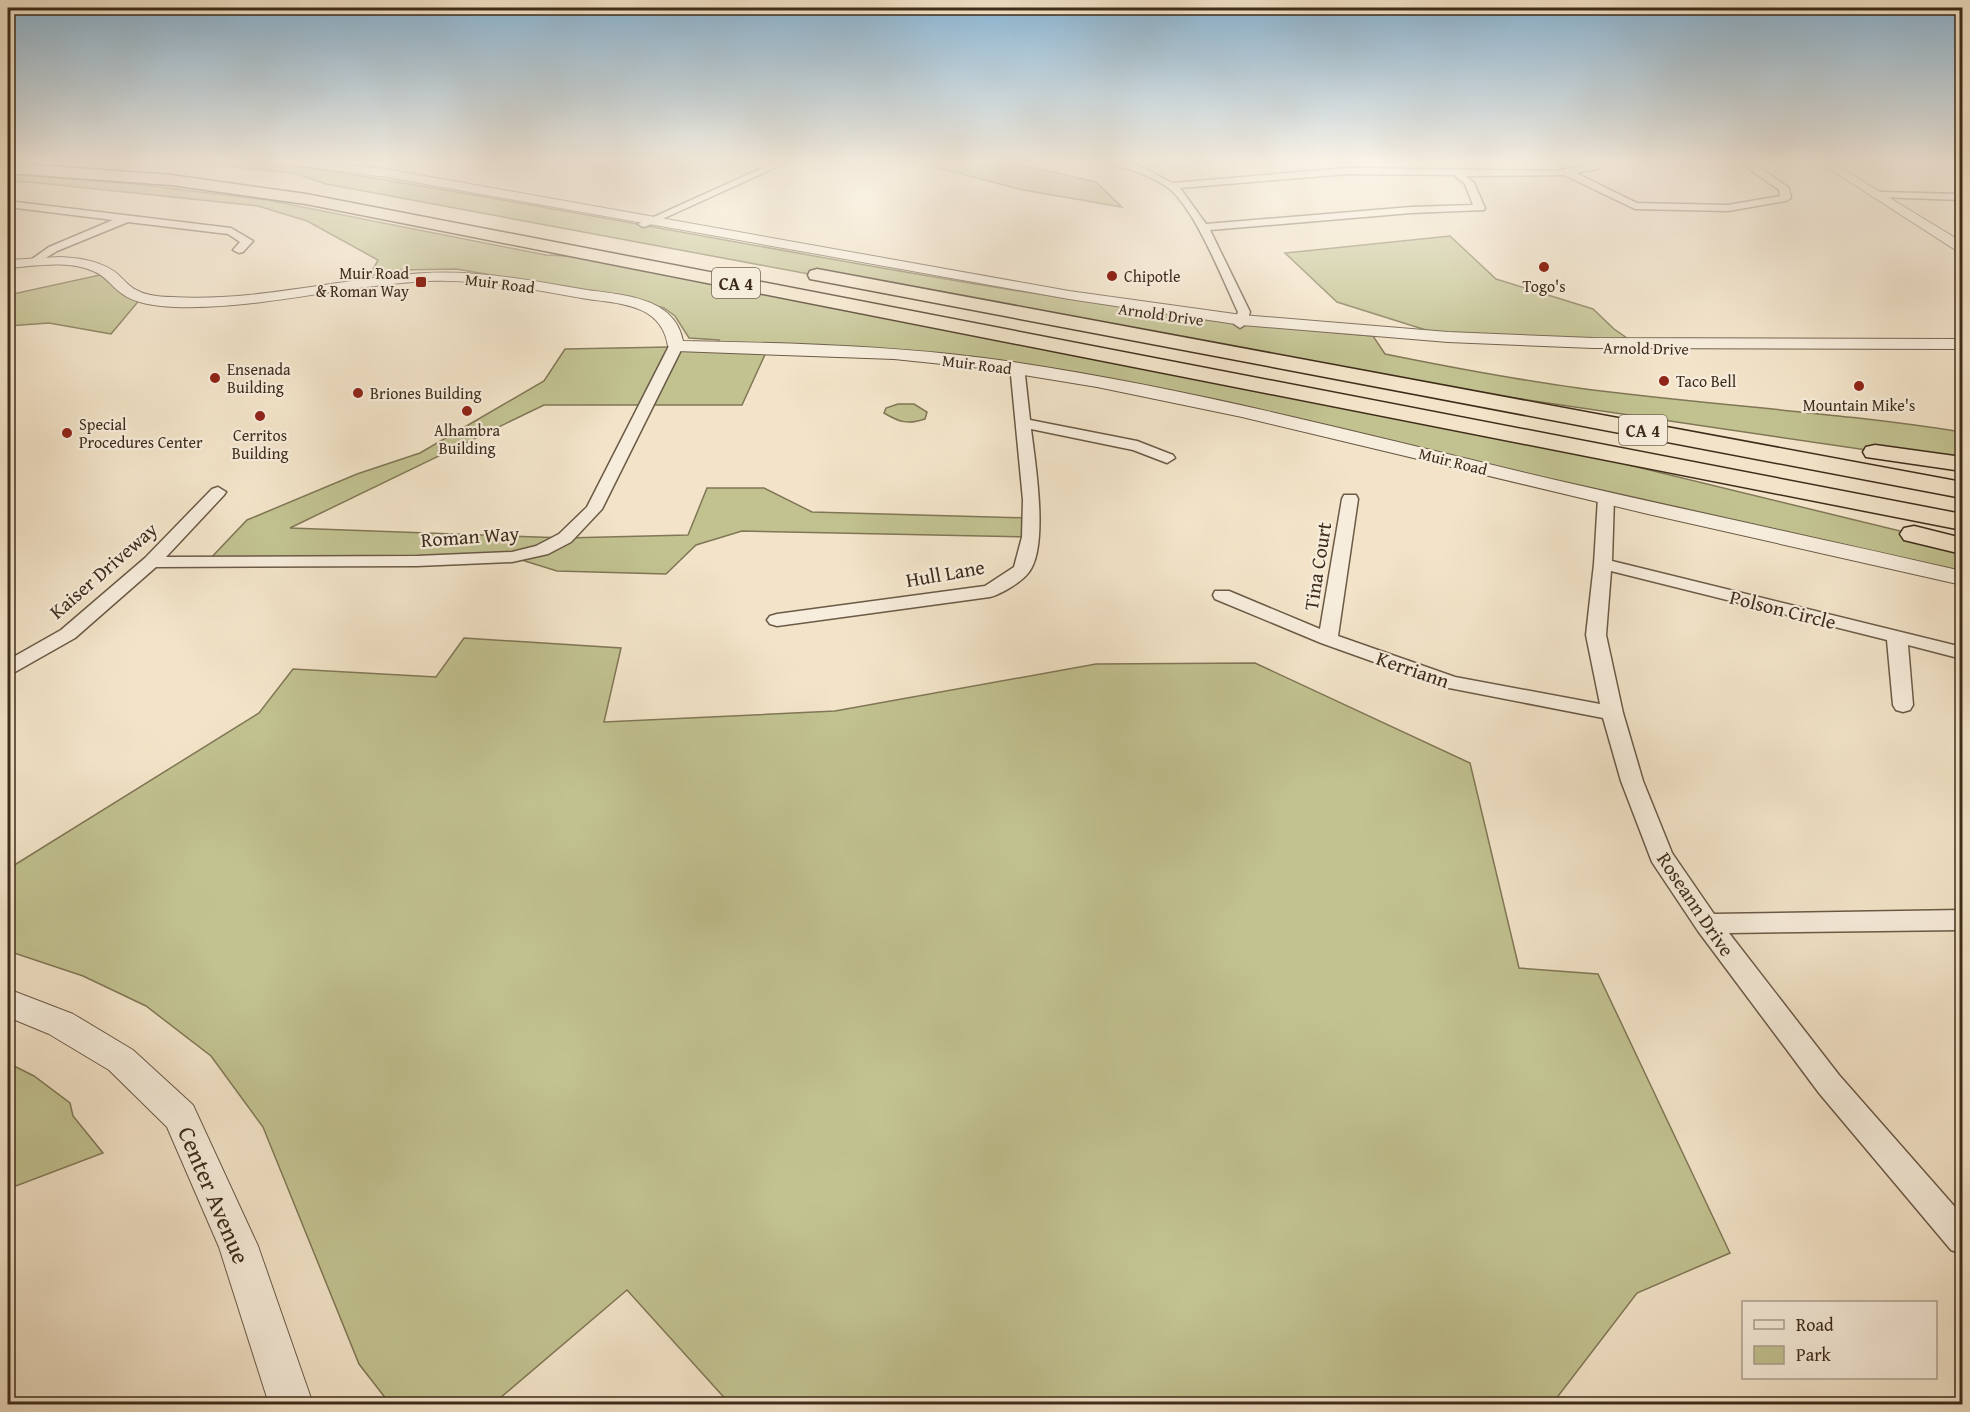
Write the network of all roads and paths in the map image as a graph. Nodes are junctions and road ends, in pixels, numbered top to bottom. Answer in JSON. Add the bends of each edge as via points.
{"nodes":[{"id":1,"x":108,"y":226,"type":"edge"},
{"id":2,"x":186,"y":226,"type":"edge"},
{"id":3,"x":444,"y":226,"type":"edge"},
{"id":4,"x":668,"y":226,"type":"edge"},
{"id":5,"x":1229,"y":226,"type":"edge"},
{"id":6,"x":1929,"y":226,"type":"edge"},
{"id":7,"x":1203,"y":227,"type":"joint"},
{"id":8,"x":1962,"y":247,"type":"edge"},
{"id":9,"x":238,"y":250,"type":"dead end"},
{"id":10,"x":36,"y":261,"type":"junction"},
{"id":11,"x":8,"y":264,"type":"edge"},
{"id":12,"x":796,"y":272,"type":"dead end"},
{"id":13,"x":1241,"y":322,"type":"junction"},
{"id":14,"x":1962,"y":344,"type":"edge"},
{"id":15,"x":676,"y":346,"type":"junction"},
{"id":16,"x":1962,"y":350,"type":"edge"},
{"id":17,"x":1021,"y":369,"type":"junction"},
{"id":18,"x":1324,"y":370,"type":"junction"},
{"id":19,"x":1023,"y":423,"type":"junction"},
{"id":20,"x":1460,"y":424,"type":"junction"},
{"id":21,"x":1167,"y":458,"type":"dead end"},
{"id":22,"x":1962,"y":464,"type":"edge"},
{"id":23,"x":1962,"y":490,"type":"edge"},
{"id":24,"x":218,"y":492,"type":"dead end"},
{"id":25,"x":1606,"y":498,"type":"junction"},
{"id":26,"x":1350,"y":499,"type":"dead end"},
{"id":27,"x":1962,"y":522,"type":"edge"},
{"id":28,"x":1962,"y":546,"type":"edge"},
{"id":29,"x":151,"y":562,"type":"junction"},
{"id":30,"x":1604,"y":564,"type":"junction"},
{"id":31,"x":1962,"y":578,"type":"edge"},
{"id":32,"x":1222,"y":595,"type":"dead end"},
{"id":33,"x":777,"y":620,"type":"dead end"},
{"id":34,"x":1897,"y":638,"type":"junction"},
{"id":35,"x":1328,"y":639,"type":"junction"},
{"id":36,"x":1962,"y":653,"type":"edge"},
{"id":37,"x":8,"y":668,"type":"edge"},
{"id":38,"x":1903,"y":705,"type":"dead end"},
{"id":39,"x":1612,"y":713,"type":"junction"},
{"id":40,"x":1962,"y":920,"type":"edge"},
{"id":41,"x":1707,"y":924,"type":"junction"},
{"id":42,"x":8,"y":1003,"type":"edge"},
{"id":43,"x":1962,"y":1239,"type":"edge"},
{"id":44,"x":291,"y":1404,"type":"edge"}],
"edges":[{"from":1,"to":10,"type":"street","via":[[53,249]]},
{"from":2,"to":9,"type":"street","via":[[231,231],[247,241]]},
{"from":3,"to":20,"type":"highway","number":"CA 4"},
{"from":4,"to":13,"type":"street","name":"Arnold Drive","via":[[1106,306]]},
{"from":5,"to":7,"type":"street"},
{"from":6,"to":8,"type":"street"},
{"from":7,"to":13,"type":"street","via":[[1244,312]]},
{"from":10,"to":11,"type":"street","name":"Muir Road"},
{"from":10,"to":15,"type":"street","name":"Muir Road","via":[[83,264],[109,273],[128,291],[171,302],[217,302],[411,278],[473,279],[645,306],[670,322]]},
{"from":12,"to":18,"type":"highway","number":"CA 4"},
{"from":13,"to":14,"type":"street","name":"Arnold Drive","via":[[1593,343]]},
{"from":13,"to":16,"type":"street","name":"Arnold Drive","via":[[1362,336],[1491,344],[1766,352]]},
{"from":15,"to":17,"type":"street","name":"Muir Road","via":[[830,350]]},
{"from":15,"to":29,"type":"street","name":"Roman Way","via":[[594,509],[565,538],[542,550],[512,558],[417,561]]},
{"from":17,"to":19,"type":"street","name":"Hull Lane","via":[[1018,375]]},
{"from":17,"to":25,"type":"street","name":"Muir Road","via":[[1275,420]]},
{"from":18,"to":22,"type":"highway"},
{"from":18,"to":23,"type":"highway","number":"CA 4"},
{"from":19,"to":21,"type":"street","via":[[1137,446]]},
{"from":19,"to":33,"type":"street","name":"Hull Lane","via":[[1031,537],[1022,570],[990,591]]},
{"from":20,"to":27,"type":"highway","number":"CA 4"},
{"from":20,"to":28,"type":"highway"},
{"from":24,"to":29,"type":"street","name":"Kaiser Driveway"},
{"from":25,"to":30,"type":"street","name":"Roseann Drive"},
{"from":25,"to":31,"type":"street","name":"Muir Road"},
{"from":26,"to":35,"type":"street","name":"Tina Court"},
{"from":29,"to":37,"type":"street","name":"Kaiser Driveway","via":[[68,634]]},
{"from":30,"to":34,"type":"street","name":"Polson Circle"},
{"from":30,"to":39,"type":"street","name":"Roseann Drive","via":[[1596,635]]},
{"from":32,"to":35,"type":"street","name":"Kerriann"},
{"from":34,"to":36,"type":"street","name":"Polson Circle"},
{"from":34,"to":38,"type":"street"},
{"from":35,"to":39,"type":"street","name":"Kerriann","via":[[1451,683]]},
{"from":39,"to":41,"type":"street","name":"Roseann Drive","via":[[1632,781],[1661,856]]},
{"from":40,"to":41,"type":"street"},
{"from":41,"to":43,"type":"street","name":"Roseann Drive","via":[[1829,1084]]},
{"from":42,"to":44,"type":"street","name":"Center Avenue","via":[[61,1024],[121,1060],[180,1116],[238,1246]]}]}
